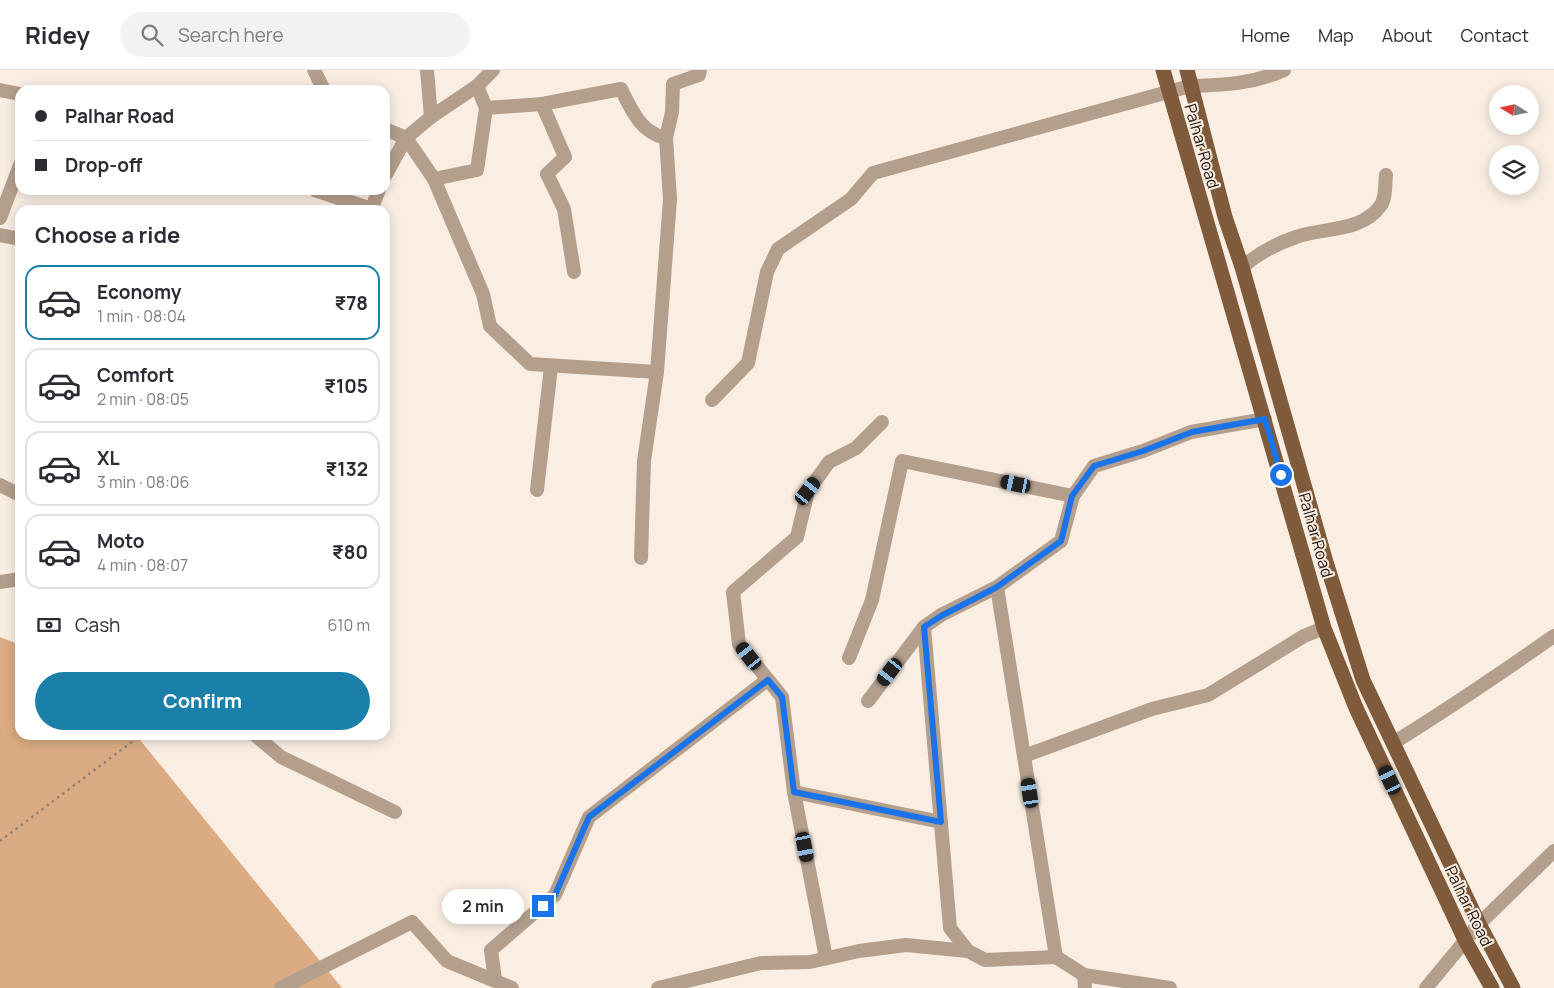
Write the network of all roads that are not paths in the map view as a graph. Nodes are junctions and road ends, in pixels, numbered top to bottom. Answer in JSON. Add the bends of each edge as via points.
{"nodes":[{"id":1,"x":314,"y":70,"type":"edge"},
{"id":2,"x":427,"y":70,"type":"edge"},
{"id":3,"x":493,"y":70,"type":"edge"},
{"id":4,"x":700,"y":70,"type":"edge"},
{"id":5,"x":1163,"y":70,"type":"edge"},
{"id":6,"x":1187,"y":70,"type":"edge"},
{"id":7,"x":1284,"y":70,"type":"edge"},
{"id":8,"x":322,"y":85,"type":"edge"},
{"id":9,"x":477,"y":86,"type":"junction"},
{"id":10,"x":1190,"y":86,"type":"junction"},
{"id":11,"x":0,"y":90,"type":"edge"},
{"id":12,"x":1168,"y":92,"type":"junction"},
{"id":13,"x":15,"y":93,"type":"edge"},
{"id":14,"x":542,"y":104,"type":"junction"},
{"id":15,"x":486,"y":108,"type":"junction"},
{"id":16,"x":431,"y":117,"type":"junction"},
{"id":17,"x":390,"y":131,"type":"edge"},
{"id":18,"x":406,"y":138,"type":"junction"},
{"id":19,"x":666,"y":138,"type":"junction"},
{"id":20,"x":390,"y":167,"type":"edge"},
{"id":21,"x":1386,"y":175,"type":"dead end"},
{"id":22,"x":15,"y":178,"type":"edge"},
{"id":23,"x":434,"y":179,"type":"junction"},
{"id":24,"x":329,"y":195,"type":"edge"},
{"id":25,"x":357,"y":205,"type":"edge"},
{"id":26,"x":0,"y":216,"type":"edge"},
{"id":27,"x":0,"y":235,"type":"edge"},
{"id":28,"x":15,"y":239,"type":"edge"},
{"id":29,"x":1242,"y":267,"type":"junction"},
{"id":30,"x":574,"y":272,"type":"dead end"},
{"id":31,"x":551,"y":366,"type":"junction"},
{"id":32,"x":657,"y":372,"type":"junction"},
{"id":33,"x":712,"y":400,"type":"dead end"},
{"id":34,"x":1265,"y":419,"type":"junction"},
{"id":35,"x":882,"y":422,"type":"dead end"},
{"id":36,"x":0,"y":485,"type":"edge"},
{"id":37,"x":537,"y":490,"type":"dead end"},
{"id":38,"x":15,"y":492,"type":"edge"},
{"id":39,"x":1072,"y":496,"type":"junction"},
{"id":40,"x":640,"y":558,"type":"dead end"},
{"id":41,"x":15,"y":580,"type":"edge"},
{"id":42,"x":0,"y":582,"type":"edge"},
{"id":43,"x":997,"y":587,"type":"junction"},
{"id":44,"x":924,"y":627,"type":"junction"},
{"id":45,"x":1324,"y":628,"type":"junction"},
{"id":46,"x":1554,"y":636,"type":"edge"},
{"id":47,"x":849,"y":658,"type":"dead end"},
{"id":48,"x":768,"y":680,"type":"junction"},
{"id":49,"x":868,"y":701,"type":"dead end"},
{"id":50,"x":261,"y":740,"type":"edge"},
{"id":51,"x":1393,"y":743,"type":"junction"},
{"id":52,"x":1024,"y":756,"type":"junction"},
{"id":53,"x":794,"y":792,"type":"junction"},
{"id":54,"x":395,"y":812,"type":"dead end"},
{"id":55,"x":941,"y":822,"type":"junction"},
{"id":56,"x":1554,"y":851,"type":"edge"},
{"id":57,"x":1479,"y":924,"type":"junction"},
{"id":58,"x":1466,"y":942,"type":"junction"},
{"id":59,"x":968,"y":951,"type":"junction"},
{"id":60,"x":1056,"y":957,"type":"junction"},
{"id":61,"x":826,"y":958,"type":"junction"},
{"id":62,"x":495,"y":980,"type":"junction"},
{"id":63,"x":704,"y":982,"type":"edge"},
{"id":64,"x":1084,"y":982,"type":"edge"},
{"id":65,"x":281,"y":988,"type":"edge"},
{"id":66,"x":512,"y":988,"type":"edge"},
{"id":67,"x":658,"y":988,"type":"edge"},
{"id":68,"x":1170,"y":988,"type":"edge"},
{"id":69,"x":1426,"y":988,"type":"edge"},
{"id":70,"x":1492,"y":988,"type":"edge"},
{"id":71,"x":1513,"y":988,"type":"edge"}],
"edges":[{"from":1,"to":8,"type":"street"},
{"from":2,"to":16,"type":"street"},
{"from":3,"to":9,"type":"street"},
{"from":4,"to":19,"type":"street","via":[[699,75],[673,84],[672,112]]},
{"from":5,"to":12,"type":"main road","name":"Palhar Road"},
{"from":6,"to":10,"type":"main road","name":"Palhar Road"},
{"from":7,"to":10,"type":"street","via":[[1244,83]]},
{"from":9,"to":15,"type":"street"},
{"from":9,"to":16,"type":"street"},
{"from":10,"to":12,"type":"street"},
{"from":10,"to":29,"type":"main road","name":"Palhar Road"},
{"from":11,"to":13,"type":"street"},
{"from":12,"to":33,"type":"street","via":[[872,173],[851,199],[778,249],[768,272],[748,362]]},
{"from":12,"to":34,"type":"main road","name":"Palhar Road"},
{"from":14,"to":15,"type":"street"},
{"from":14,"to":19,"type":"street","via":[[621,89],[633,113],[652,135]]},
{"from":14,"to":30,"type":"street","via":[[565,157],[547,174],[564,209]]},
{"from":15,"to":23,"type":"street","via":[[477,170]]},
{"from":16,"to":18,"type":"street"},
{"from":17,"to":18,"type":"street"},
{"from":18,"to":20,"type":"street"},
{"from":18,"to":23,"type":"street"},
{"from":19,"to":32,"type":"street","via":[[670,199]]},
{"from":21,"to":29,"type":"street","via":[[1382,204],[1369,216],[1350,226],[1298,236],[1260,252]]},
{"from":22,"to":26,"type":"street"},
{"from":23,"to":31,"type":"street","via":[[483,294],[490,326],[530,364]]},
{"from":24,"to":25,"type":"street"},
{"from":27,"to":28,"type":"street"},
{"from":29,"to":51,"type":"main road","name":"Palhar Road","via":[[1363,680]]},
{"from":31,"to":32,"type":"street"},
{"from":31,"to":37,"type":"street"},
{"from":32,"to":40,"type":"street","via":[[644,461]]},
{"from":34,"to":39,"type":"street","via":[[1192,432],[1094,466]]},
{"from":34,"to":45,"type":"main road","name":"Palhar Road"},
{"from":35,"to":48,"type":"street","via":[[856,448],[829,462],[808,491],[797,537],[733,592],[739,644]]},
{"from":36,"to":38,"type":"street"},
{"from":39,"to":43,"type":"street","via":[[1061,541]]},
{"from":39,"to":47,"type":"street","via":[[902,461],[872,600]]},
{"from":41,"to":42,"type":"street"},
{"from":43,"to":44,"type":"street"},
{"from":43,"to":52,"type":"street"},
{"from":44,"to":49,"type":"street"},
{"from":44,"to":55,"type":"street"},
{"from":45,"to":52,"type":"street","via":[[1304,636],[1208,695],[1152,709]]},
{"from":45,"to":58,"type":"main road","name":"Palhar Road","via":[[1356,708]]},
{"from":46,"to":51,"type":"street"},
{"from":48,"to":53,"type":"street","via":[[782,697]]},
{"from":48,"to":62,"type":"street","via":[[589,817],[555,895],[491,950]]},
{"from":50,"to":54,"type":"street","via":[[281,757]]},
{"from":51,"to":57,"type":"main road","name":"Palhar Road"},
{"from":52,"to":60,"type":"street"},
{"from":53,"to":55,"type":"street"},
{"from":53,"to":61,"type":"street"},
{"from":55,"to":59,"type":"street","via":[[950,928]]},
{"from":56,"to":57,"type":"street"},
{"from":57,"to":58,"type":"street"},
{"from":57,"to":71,"type":"main road","name":"Palhar Road"},
{"from":58,"to":69,"type":"street"},
{"from":58,"to":70,"type":"main road","name":"Palhar Road"},
{"from":59,"to":60,"type":"street","via":[[985,960]]},
{"from":59,"to":61,"type":"street","via":[[906,945]]},
{"from":60,"to":64,"type":"street"},
{"from":61,"to":63,"type":"street","via":[[810,962],[761,963]]},
{"from":62,"to":65,"type":"street","via":[[447,961],[412,922]]},
{"from":62,"to":66,"type":"street"},
{"from":63,"to":67,"type":"street"},
{"from":64,"to":68,"type":"street"}]}
